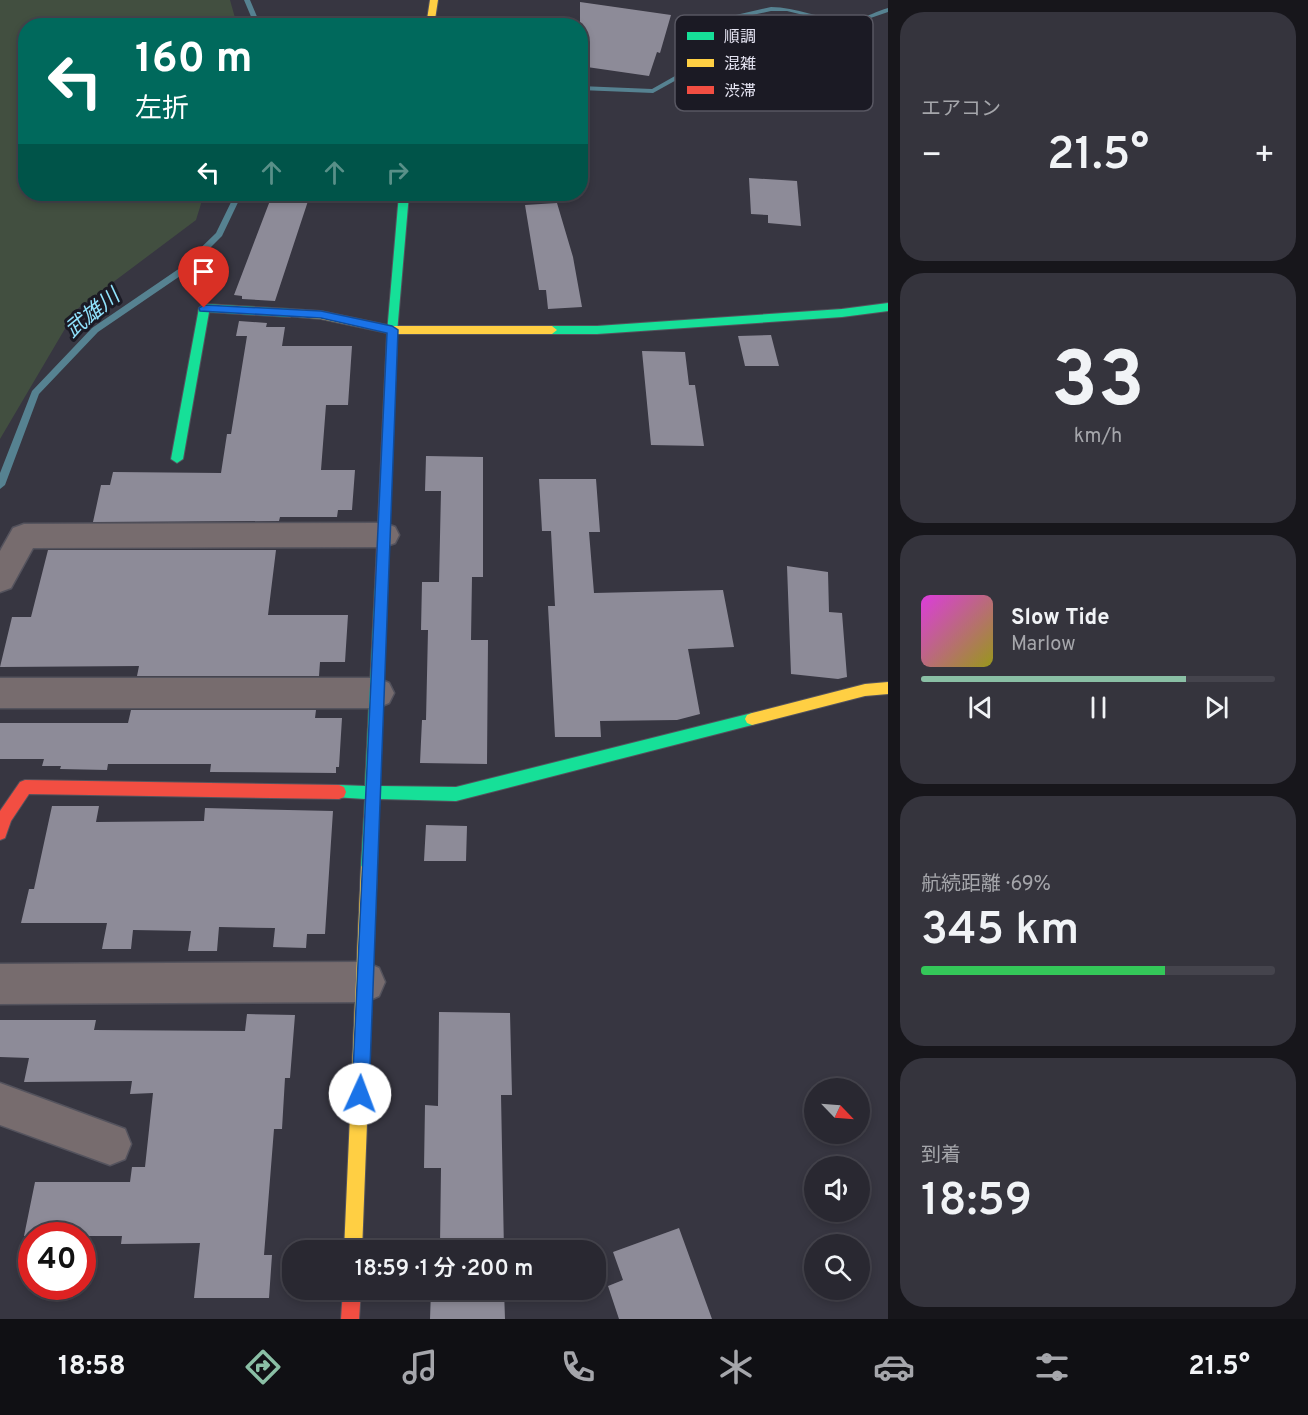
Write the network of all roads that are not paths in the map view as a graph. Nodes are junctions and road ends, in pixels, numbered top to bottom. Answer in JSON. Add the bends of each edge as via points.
{"nodes":[{"id":1,"x":434,"y":0,"type":"edge"},
{"id":2,"x":431,"y":18,"type":"edge"},
{"id":3,"x":403,"y":201,"type":"edge"},
{"id":4,"x":888,"y":307,"type":"edge"},
{"id":5,"x":392,"y":330,"type":"junction"},
{"id":6,"x":177,"y":459,"type":"dead end"},
{"id":7,"x":384,"y":535,"type":"junction"},
{"id":8,"x":0,"y":579,"type":"edge"},
{"id":9,"x":888,"y":688,"type":"edge"},
{"id":10,"x":0,"y":693,"type":"edge"},
{"id":11,"x":377,"y":693,"type":"junction"},
{"id":12,"x":373,"y":791,"type":"junction"},
{"id":13,"x":0,"y":833,"type":"edge"},
{"id":14,"x":365,"y":982,"type":"junction"},
{"id":15,"x":0,"y":984,"type":"edge"},
{"id":16,"x":0,"y":1104,"type":"edge"},
{"id":17,"x":110,"y":1144,"type":"dead end"},
{"id":18,"x":353,"y":1240,"type":"edge"},
{"id":19,"x":351,"y":1300,"type":"edge"},
{"id":20,"x":350,"y":1319,"type":"edge"}],
"edges":[{"from":1,"to":2,"type":"street"},
{"from":3,"to":5,"type":"street"},
{"from":4,"to":5,"type":"street","via":[[597,330]]},
{"from":5,"to":6,"type":"street","via":[[321,315],[204,308]]},
{"from":5,"to":7,"type":"street"},
{"from":7,"to":8,"type":"street","via":[[24,536]]},
{"from":7,"to":11,"type":"street"},
{"from":9,"to":12,"type":"street","via":[[853,693],[456,794]]},
{"from":10,"to":11,"type":"street"},
{"from":11,"to":12,"type":"street"},
{"from":12,"to":13,"type":"street","via":[[25,787],[4,818]]},
{"from":12,"to":14,"type":"street"},
{"from":14,"to":15,"type":"street"},
{"from":14,"to":18,"type":"street"},
{"from":16,"to":17,"type":"street"},
{"from":19,"to":20,"type":"street"}]}
